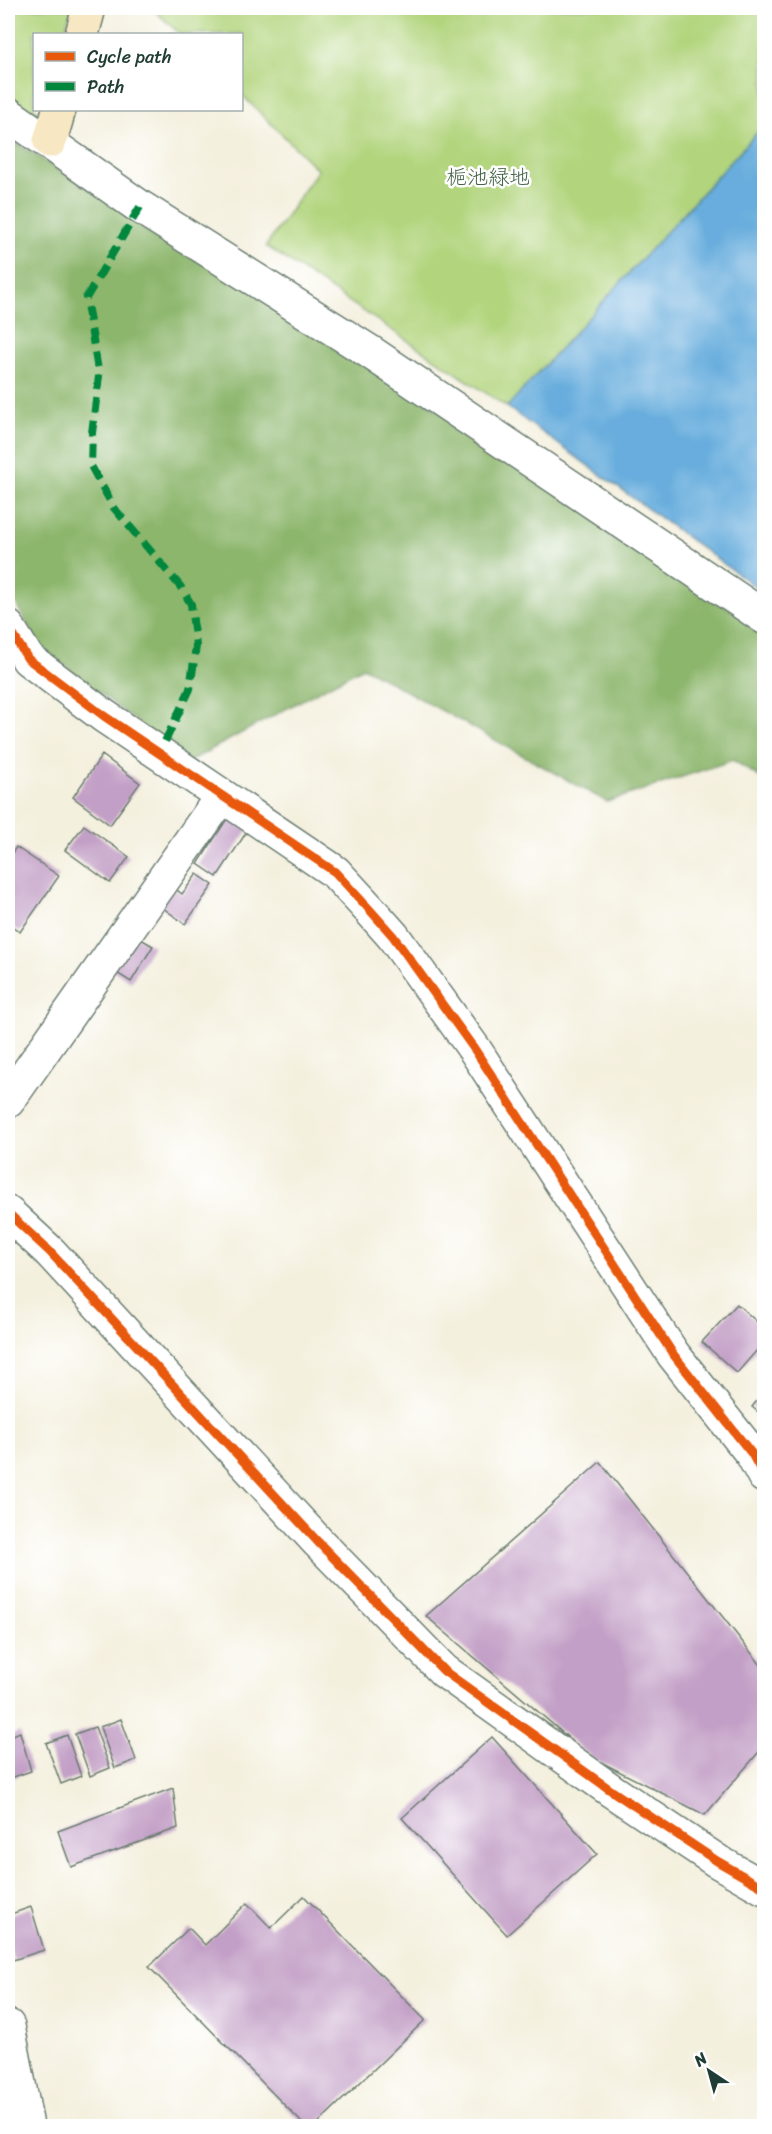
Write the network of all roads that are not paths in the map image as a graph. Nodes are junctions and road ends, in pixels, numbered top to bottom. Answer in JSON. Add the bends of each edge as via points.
{"nodes":[{"id":1,"x":89,"y":8,"type":"edge"},
{"id":2,"x":82,"y":33,"type":"edge"},
{"id":3,"x":59,"y":111,"type":"edge"},
{"id":4,"x":8,"y":114,"type":"edge"},
{"id":5,"x":50,"y":141,"type":"junction"},
{"id":6,"x":765,"y":617,"type":"edge"},
{"id":7,"x":8,"y":627,"type":"edge"},
{"id":8,"x":222,"y":796,"type":"junction"},
{"id":9,"x":8,"y":1101,"type":"edge"},
{"id":10,"x":8,"y":1213,"type":"edge"},
{"id":11,"x":765,"y":1476,"type":"edge"},
{"id":12,"x":765,"y":1888,"type":"edge"},
{"id":13,"x":8,"y":2026,"type":"edge"},
{"id":14,"x":27,"y":2127,"type":"edge"}],
"edges":[{"from":1,"to":2,"type":"street"},
{"from":3,"to":5,"type":"street"},
{"from":4,"to":5,"type":"street"},
{"from":5,"to":6,"type":"street","via":[[140,207],[370,352]]},
{"from":7,"to":8,"type":"street","via":[[28,659]]},
{"from":8,"to":9,"type":"street"},
{"from":8,"to":11,"type":"street","via":[[335,872],[393,936],[475,1050],[673,1354]]},
{"from":10,"to":12,"type":"street","via":[[50,1252],[318,1542],[444,1671],[621,1797]]},
{"from":13,"to":14,"type":"street"}]}
